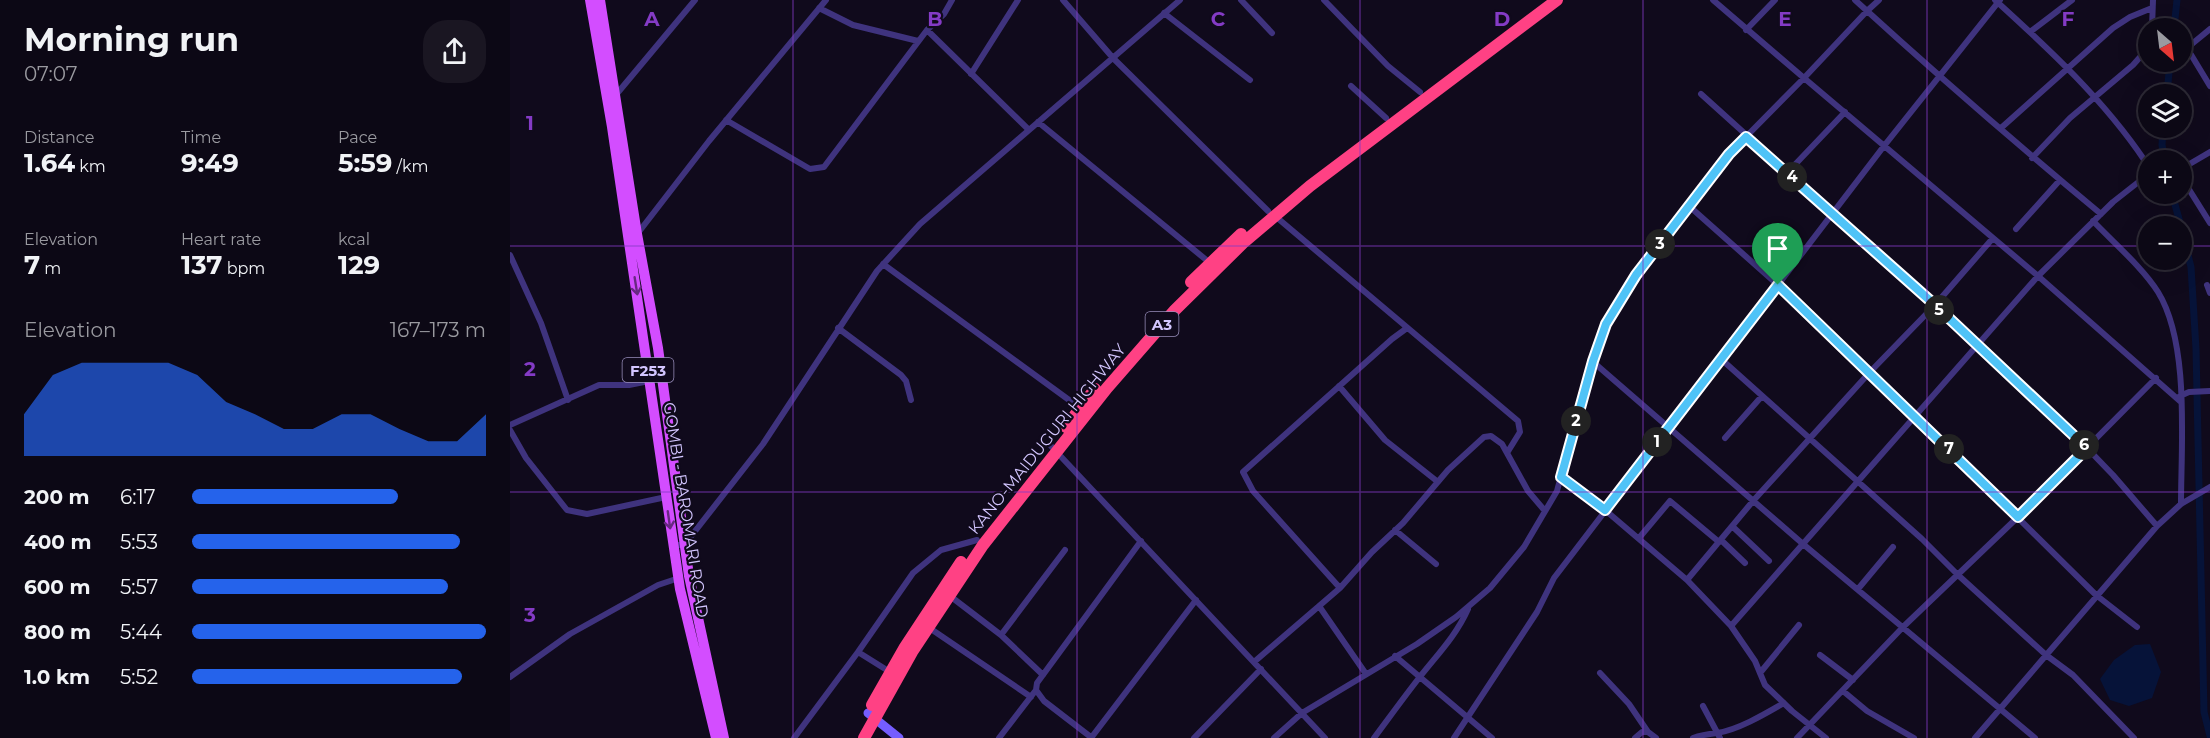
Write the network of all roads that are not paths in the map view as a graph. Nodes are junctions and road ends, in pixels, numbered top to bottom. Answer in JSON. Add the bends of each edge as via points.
{"nodes":[{"id":1,"x":590,"y":0,"type":"edge"},
{"id":2,"x":600,"y":0,"type":"edge"},
{"id":3,"x":695,"y":0,"type":"edge"},
{"id":4,"x":826,"y":0,"type":"edge"},
{"id":5,"x":952,"y":0,"type":"edge"},
{"id":6,"x":1018,"y":0,"type":"edge"},
{"id":7,"x":1063,"y":0,"type":"edge"},
{"id":8,"x":1180,"y":0,"type":"edge"},
{"id":9,"x":1241,"y":0,"type":"edge"},
{"id":10,"x":1324,"y":0,"type":"edge"},
{"id":11,"x":1543,"y":0,"type":"edge"},
{"id":12,"x":1557,"y":0,"type":"edge"},
{"id":13,"x":1713,"y":0,"type":"edge"},
{"id":14,"x":1775,"y":0,"type":"edge"},
{"id":15,"x":1855,"y":0,"type":"edge"},
{"id":16,"x":1879,"y":0,"type":"edge"},
{"id":17,"x":2072,"y":0,"type":"edge"},
{"id":18,"x":2153,"y":0,"type":"edge"},
{"id":19,"x":1998,"y":1,"type":"edge"},
{"id":20,"x":819,"y":8,"type":"junction"},
{"id":21,"x":2152,"y":8,"type":"junction"},
{"id":22,"x":1867,"y":11,"type":"junction"},
{"id":23,"x":1164,"y":13,"type":"junction"},
{"id":24,"x":2152,"y":18,"type":"edge"},
{"id":25,"x":2210,"y":29,"type":"edge"},
{"id":26,"x":927,"y":30,"type":"junction"},
{"id":27,"x":1746,"y":30,"type":"junction"},
{"id":28,"x":2030,"y":32,"type":"junction"},
{"id":29,"x":1272,"y":33,"type":"dead end"},
{"id":30,"x":918,"y":41,"type":"junction"},
{"id":31,"x":2192,"y":44,"type":"edge"},
{"id":32,"x":2192,"y":56,"type":"edge"},
{"id":33,"x":1113,"y":58,"type":"junction"},
{"id":34,"x":2138,"y":59,"type":"edge"},
{"id":35,"x":2067,"y":68,"type":"junction"},
{"id":36,"x":971,"y":74,"type":"junction"},
{"id":37,"x":1940,"y":75,"type":"junction"},
{"id":38,"x":1804,"y":78,"type":"junction"},
{"id":39,"x":1250,"y":80,"type":"dead end"},
{"id":40,"x":1350,"y":86,"type":"dead end"},
{"id":41,"x":2210,"y":86,"type":"edge"},
{"id":42,"x":1420,"y":92,"type":"junction"},
{"id":43,"x":1701,"y":94,"type":"dead end"},
{"id":44,"x":615,"y":96,"type":"junction"},
{"id":45,"x":2095,"y":97,"type":"junction"},
{"id":46,"x":1845,"y":112,"type":"junction"},
{"id":47,"x":1386,"y":118,"type":"junction"},
{"id":48,"x":726,"y":120,"type":"junction"},
{"id":49,"x":1038,"y":122,"type":"junction"},
{"id":50,"x":616,"y":126,"type":"junction"},
{"id":51,"x":2001,"y":128,"type":"junction"},
{"id":52,"x":1029,"y":130,"type":"junction"},
{"id":53,"x":1746,"y":137,"type":"junction"},
{"id":54,"x":1884,"y":146,"type":"junction"},
{"id":55,"x":2138,"y":150,"type":"edge"},
{"id":56,"x":2210,"y":152,"type":"edge"},
{"id":57,"x":2032,"y":158,"type":"junction"},
{"id":58,"x":2192,"y":163,"type":"edge"},
{"id":59,"x":1787,"y":173,"type":"junction"},
{"id":60,"x":2060,"y":180,"type":"junction"},
{"id":61,"x":2138,"y":184,"type":"edge"},
{"id":62,"x":2192,"y":193,"type":"edge"},
{"id":63,"x":1689,"y":206,"type":"junction"},
{"id":64,"x":1271,"y":213,"type":"junction"},
{"id":65,"x":1833,"y":213,"type":"junction"},
{"id":66,"x":2101,"y":214,"type":"junction"},
{"id":67,"x":2093,"y":221,"type":"junction"},
{"id":68,"x":2210,"y":223,"type":"edge"},
{"id":69,"x":2016,"y":229,"type":"dead end"},
{"id":70,"x":637,"y":234,"type":"junction"},
{"id":71,"x":1993,"y":238,"type":"junction"},
{"id":72,"x":510,"y":255,"type":"edge"},
{"id":73,"x":1210,"y":263,"type":"junction"},
{"id":74,"x":883,"y":264,"type":"junction"},
{"id":75,"x":2038,"y":276,"type":"junction"},
{"id":76,"x":1778,"y":285,"type":"junction"},
{"id":77,"x":2207,"y":285,"type":"dead end"},
{"id":78,"x":2210,"y":293,"type":"edge"},
{"id":79,"x":1935,"y":305,"type":"junction"},
{"id":80,"x":838,"y":328,"type":"junction"},
{"id":81,"x":1407,"y":328,"type":"junction"},
{"id":82,"x":1977,"y":346,"type":"junction"},
{"id":83,"x":1721,"y":360,"type":"junction"},
{"id":84,"x":1593,"y":361,"type":"junction"},
{"id":85,"x":1869,"y":372,"type":"junction"},
{"id":86,"x":2156,"y":378,"type":"junction"},
{"id":87,"x":649,"y":381,"type":"junction"},
{"id":88,"x":1339,"y":386,"type":"junction"},
{"id":89,"x":2210,"y":391,"type":"edge"},
{"id":90,"x":1761,"y":396,"type":"junction"},
{"id":91,"x":2181,"y":399,"type":"junction"},
{"id":92,"x":568,"y":400,"type":"junction"},
{"id":93,"x":911,"y":400,"type":"dead end"},
{"id":94,"x":1080,"y":408,"type":"junction"},
{"id":95,"x":1915,"y":416,"type":"junction"},
{"id":96,"x":510,"y":425,"type":"edge"},
{"id":97,"x":1669,"y":427,"type":"junction"},
{"id":98,"x":510,"y":430,"type":"edge"},
{"id":99,"x":1725,"y":438,"type":"dead end"},
{"id":100,"x":1810,"y":439,"type":"junction"},
{"id":101,"x":1055,"y":448,"type":"junction"},
{"id":102,"x":2087,"y":448,"type":"junction"},
{"id":103,"x":1507,"y":453,"type":"junction"},
{"id":104,"x":1561,"y":477,"type":"junction"},
{"id":105,"x":1438,"y":482,"type":"junction"},
{"id":106,"x":1857,"y":482,"type":"junction"},
{"id":107,"x":2209,"y":488,"type":"edge"},
{"id":108,"x":666,"y":497,"type":"junction"},
{"id":109,"x":1753,"y":501,"type":"junction"},
{"id":110,"x":2181,"y":504,"type":"junction"},
{"id":111,"x":1605,"y":510,"type":"junction"},
{"id":112,"x":1545,"y":511,"type":"junction"},
{"id":113,"x":2018,"y":517,"type":"junction"},
{"id":114,"x":1732,"y":526,"type":"junction"},
{"id":115,"x":2157,"y":526,"type":"junction"},
{"id":116,"x":1395,"y":530,"type":"junction"},
{"id":117,"x":1639,"y":538,"type":"junction"},
{"id":118,"x":977,"y":540,"type":"junction"},
{"id":119,"x":1141,"y":541,"type":"junction"},
{"id":120,"x":1720,"y":541,"type":"junction"},
{"id":121,"x":685,"y":544,"type":"junction"},
{"id":122,"x":1803,"y":544,"type":"junction"},
{"id":123,"x":673,"y":546,"type":"junction"},
{"id":124,"x":1893,"y":547,"type":"dead end"},
{"id":125,"x":1065,"y":550,"type":"dead end"},
{"id":126,"x":1769,"y":561,"type":"dead end"},
{"id":127,"x":1436,"y":564,"type":"dead end"},
{"id":128,"x":1745,"y":564,"type":"dead end"},
{"id":129,"x":1958,"y":575,"type":"junction"},
{"id":130,"x":684,"y":577,"type":"junction"},
{"id":131,"x":1687,"y":580,"type":"junction"},
{"id":132,"x":1340,"y":588,"type":"junction"},
{"id":133,"x":1858,"y":589,"type":"junction"},
{"id":134,"x":949,"y":595,"type":"junction"},
{"id":135,"x":2096,"y":595,"type":"junction"},
{"id":136,"x":1196,"y":600,"type":"junction"},
{"id":137,"x":1319,"y":606,"type":"junction"},
{"id":138,"x":1470,"y":606,"type":"junction"},
{"id":139,"x":1799,"y":625,"type":"dead end"},
{"id":140,"x":1731,"y":626,"type":"junction"},
{"id":141,"x":928,"y":627,"type":"junction"},
{"id":142,"x":1903,"y":627,"type":"junction"},
{"id":143,"x":2137,"y":627,"type":"dead end"},
{"id":144,"x":1001,"y":635,"type":"junction"},
{"id":145,"x":858,"y":652,"type":"junction"},
{"id":146,"x":1820,"y":655,"type":"dead end"},
{"id":147,"x":2046,"y":655,"type":"junction"},
{"id":148,"x":1395,"y":656,"type":"junction"},
{"id":149,"x":1254,"y":662,"type":"junction"},
{"id":150,"x":524,"y":667,"type":"junction"},
{"id":151,"x":1261,"y":669,"type":"junction"},
{"id":152,"x":510,"y":670,"type":"edge"},
{"id":153,"x":890,"y":672,"type":"junction"},
{"id":154,"x":1600,"y":673,"type":"dead end"},
{"id":155,"x":1760,"y":673,"type":"junction"},
{"id":156,"x":1366,"y":674,"type":"junction"},
{"id":157,"x":1043,"y":675,"type":"junction"},
{"id":158,"x":510,"y":677,"type":"edge"},
{"id":159,"x":1420,"y":677,"type":"junction"},
{"id":160,"x":1853,"y":680,"type":"junction"},
{"id":161,"x":1036,"y":690,"type":"junction"},
{"id":162,"x":1843,"y":692,"type":"junction"},
{"id":163,"x":1031,"y":697,"type":"junction"},
{"id":164,"x":1784,"y":703,"type":"junction"},
{"id":165,"x":1703,"y":706,"type":"dead end"},
{"id":166,"x":2000,"y":708,"type":"junction"},
{"id":167,"x":1302,"y":713,"type":"junction"},
{"id":168,"x":871,"y":715,"type":"junction"},
{"id":169,"x":1467,"y":717,"type":"junction"},
{"id":170,"x":1811,"y":726,"type":"junction"},
{"id":171,"x":1648,"y":732,"type":"junction"},
{"id":172,"x":1718,"y":735,"type":"edge"},
{"id":173,"x":716,"y":738,"type":"edge"},
{"id":174,"x":724,"y":738,"type":"edge"},
{"id":175,"x":794,"y":738,"type":"edge"},
{"id":176,"x":855,"y":738,"type":"edge"},
{"id":177,"x":864,"y":738,"type":"edge"},
{"id":178,"x":899,"y":738,"type":"edge"},
{"id":179,"x":999,"y":738,"type":"edge"},
{"id":180,"x":1091,"y":738,"type":"edge"},
{"id":181,"x":1194,"y":738,"type":"edge"},
{"id":182,"x":1274,"y":738,"type":"edge"},
{"id":183,"x":1325,"y":738,"type":"edge"},
{"id":184,"x":1374,"y":738,"type":"edge"},
{"id":185,"x":1454,"y":738,"type":"edge"},
{"id":186,"x":1492,"y":738,"type":"edge"},
{"id":187,"x":1635,"y":738,"type":"edge"},
{"id":188,"x":1656,"y":738,"type":"edge"},
{"id":189,"x":1693,"y":738,"type":"edge"},
{"id":190,"x":1797,"y":738,"type":"edge"},
{"id":191,"x":1826,"y":738,"type":"edge"},
{"id":192,"x":1914,"y":738,"type":"edge"},
{"id":193,"x":1975,"y":738,"type":"edge"},
{"id":194,"x":2035,"y":738,"type":"edge"},
{"id":195,"x":2134,"y":738,"type":"edge"}],
"edges":[{"from":1,"to":50,"type":"main road","name":"GOMBI - BAROMARI ROAD","number":"F253"},
{"from":2,"to":44,"type":"main road","name":"GOMBI - BAROMARI ROAD","number":"F253"},
{"from":3,"to":44,"type":"street"},
{"from":4,"to":20,"type":"street"},
{"from":5,"to":26,"type":"street"},
{"from":6,"to":36,"type":"street"},
{"from":7,"to":33,"type":"street"},
{"from":8,"to":23,"type":"street"},
{"from":9,"to":29,"type":"street"},
{"from":10,"to":42,"type":"street","via":[[1388,66]]},
{"from":11,"to":42,"type":"highway","name":"KANO-MAIDUGURI HIGHWAY","number":"A3"},
{"from":12,"to":64,"type":"highway","name":"KANO-MAIDUGURI HIGHWAY","number":"A3"},
{"from":13,"to":27,"type":"street"},
{"from":14,"to":27,"type":"street"},
{"from":15,"to":22,"type":"street"},
{"from":16,"to":22,"type":"street"},
{"from":17,"to":28,"type":"street"},
{"from":18,"to":21,"type":"street"},
{"from":19,"to":28,"type":"street"},
{"from":19,"to":37,"type":"street"},
{"from":20,"to":30,"type":"street","via":[[853,25]]},
{"from":20,"to":48,"type":"street"},
{"from":21,"to":24,"type":"street"},
{"from":21,"to":35,"type":"street","via":[[2113,28]]},
{"from":22,"to":37,"type":"street"},
{"from":22,"to":38,"type":"street"},
{"from":23,"to":33,"type":"street"},
{"from":23,"to":39,"type":"street"},
{"from":25,"to":31,"type":"street"},
{"from":26,"to":30,"type":"street"},
{"from":26,"to":36,"type":"street"},
{"from":27,"to":38,"type":"street"},
{"from":28,"to":35,"type":"street"},
{"from":30,"to":48,"type":"street","via":[[824,167],[810,170]]},
{"from":32,"to":41,"type":"street"},
{"from":33,"to":49,"type":"street"},
{"from":33,"to":64,"type":"street"},
{"from":34,"to":45,"type":"street"},
{"from":35,"to":45,"type":"street"},
{"from":35,"to":51,"type":"street"},
{"from":36,"to":52,"type":"street"},
{"from":37,"to":51,"type":"street"},
{"from":37,"to":54,"type":"street"},
{"from":38,"to":46,"type":"street"},
{"from":38,"to":53,"type":"street"},
{"from":40,"to":47,"type":"street"},
{"from":42,"to":47,"type":"highway","name":"KANO-MAIDUGURI HIGHWAY","number":"A3"},
{"from":43,"to":53,"type":"street"},
{"from":44,"to":50,"type":"main road","name":"GOMBI - BAROMARI ROAD","number":"F253"},
{"from":45,"to":55,"type":"street"},
{"from":45,"to":57,"type":"street"},
{"from":46,"to":54,"type":"street"},
{"from":46,"to":59,"type":"street"},
{"from":47,"to":64,"type":"highway","name":"KANO-MAIDUGURI HIGHWAY","number":"A3"},
{"from":48,"to":70,"type":"street"},
{"from":49,"to":52,"type":"street"},
{"from":49,"to":73,"type":"street"},
{"from":50,"to":70,"type":"main road","name":"GOMBI - BAROMARI ROAD","number":"F253"},
{"from":50,"to":87,"type":"main road","name":"GOMBI - BAROMARI ROAD","number":"F253","one_way":true},
{"from":51,"to":57,"type":"street"},
{"from":52,"to":74,"type":"street","via":[[920,224]]},
{"from":53,"to":59,"type":"street"},
{"from":53,"to":63,"type":"street"},
{"from":54,"to":65,"type":"street"},
{"from":54,"to":71,"type":"street"},
{"from":56,"to":58,"type":"street"},
{"from":57,"to":60,"type":"street"},
{"from":59,"to":65,"type":"street"},
{"from":60,"to":66,"type":"street"},
{"from":60,"to":69,"type":"street"},
{"from":61,"to":66,"type":"street"},
{"from":62,"to":68,"type":"street"},
{"from":63,"to":76,"type":"street"},
{"from":63,"to":84,"type":"street","via":[[1636,275],[1606,324]]},
{"from":64,"to":73,"type":"highway","name":"KANO-MAIDUGURI HIGHWAY","number":"A3"},
{"from":64,"to":81,"type":"street"},
{"from":64,"to":101,"type":"highway","name":"KANO-MAIDUGURI HIGHWAY","number":"A3","via":[[1154,333]]},
{"from":65,"to":76,"type":"street"},
{"from":65,"to":79,"type":"street"},
{"from":66,"to":67,"type":"street"},
{"from":67,"to":75,"type":"street"},
{"from":67,"to":91,"type":"street","via":[[2157,291],[2172,327]]},
{"from":70,"to":121,"type":"main road","name":"GOMBI - BAROMARI ROAD","number":"F253","via":[[658,348]]},
{"from":71,"to":75,"type":"street"},
{"from":71,"to":79,"type":"street"},
{"from":72,"to":92,"type":"street","via":[[541,323]]},
{"from":73,"to":94,"type":"highway","name":"KANO-MAIDUGURI HIGHWAY","number":"A3","via":[[1142,334]]},
{"from":74,"to":80,"type":"street"},
{"from":74,"to":94,"type":"street"},
{"from":75,"to":82,"type":"street"},
{"from":75,"to":86,"type":"street"},
{"from":76,"to":83,"type":"street"},
{"from":76,"to":85,"type":"street"},
{"from":77,"to":78,"type":"street"},
{"from":79,"to":82,"type":"street"},
{"from":79,"to":85,"type":"street"},
{"from":80,"to":93,"type":"street","via":[[901,375]]},
{"from":80,"to":121,"type":"street","via":[[763,444]]},
{"from":81,"to":88,"type":"street"},
{"from":81,"to":103,"type":"street","via":[[1518,421],[1520,432]]},
{"from":82,"to":95,"type":"street"},
{"from":82,"to":102,"type":"street"},
{"from":83,"to":90,"type":"street"},
{"from":83,"to":97,"type":"street"},
{"from":84,"to":97,"type":"street"},
{"from":84,"to":104,"type":"street"},
{"from":85,"to":95,"type":"street"},
{"from":85,"to":100,"type":"street"},
{"from":86,"to":91,"type":"street"},
{"from":86,"to":102,"type":"street"},
{"from":87,"to":92,"type":"street","via":[[599,385]]},
{"from":87,"to":108,"type":"main road","name":"GOMBI - BAROMARI ROAD","number":"F253"},
{"from":88,"to":105,"type":"street","via":[[1385,440]]},
{"from":88,"to":132,"type":"street","via":[[1243,472],[1253,491]]},
{"from":89,"to":91,"type":"street","via":[[2189,392]]},
{"from":90,"to":99,"type":"street"},
{"from":90,"to":100,"type":"street"},
{"from":91,"to":110,"type":"street"},
{"from":92,"to":96,"type":"street"},
{"from":94,"to":101,"type":"highway","name":"KANO-MAIDUGURI HIGHWAY","number":"A3"},
{"from":95,"to":106,"type":"street"},
{"from":95,"to":113,"type":"street"},
{"from":97,"to":109,"type":"street"},
{"from":97,"to":111,"type":"street"},
{"from":98,"to":108,"type":"street","via":[[526,458],[567,510],[587,514]]},
{"from":100,"to":106,"type":"street"},
{"from":100,"to":109,"type":"street"},
{"from":101,"to":118,"type":"highway","name":"KANO-MAIDUGURI HIGHWAY","number":"A3"},
{"from":101,"to":119,"type":"street"},
{"from":101,"to":134,"type":"highway","name":"KANO-MAIDUGURI HIGHWAY","number":"A3"},
{"from":102,"to":113,"type":"street"},
{"from":102,"to":115,"type":"street"},
{"from":103,"to":105,"type":"street","via":[[1497,440],[1484,437]]},
{"from":103,"to":112,"type":"street","via":[[1528,491]]},
{"from":104,"to":111,"type":"street"},
{"from":104,"to":112,"type":"street"},
{"from":105,"to":116,"type":"street"},
{"from":106,"to":122,"type":"street"},
{"from":106,"to":129,"type":"street"},
{"from":107,"to":110,"type":"street"},
{"from":108,"to":123,"type":"main road","name":"GOMBI - BAROMARI ROAD","number":"F253","one_way":true},
{"from":109,"to":114,"type":"street"},
{"from":109,"to":122,"type":"street"},
{"from":110,"to":115,"type":"street"},
{"from":111,"to":117,"type":"street"},
{"from":111,"to":169,"type":"street","via":[[1554,578]]},
{"from":112,"to":138,"type":"street","via":[[1524,547]]},
{"from":113,"to":129,"type":"street"},
{"from":113,"to":135,"type":"street"},
{"from":114,"to":120,"type":"street"},
{"from":114,"to":126,"type":"street"},
{"from":115,"to":135,"type":"street"},
{"from":116,"to":127,"type":"street"},
{"from":116,"to":132,"type":"street"},
{"from":117,"to":120,"type":"street","via":[[1670,501]]},
{"from":117,"to":131,"type":"street"},
{"from":118,"to":145,"type":"street","via":[[941,549],[913,573]]},
{"from":118,"to":153,"type":"highway","name":"KANO-MAIDUGURI HIGHWAY","number":"A3"},
{"from":119,"to":136,"type":"street"},
{"from":119,"to":157,"type":"street"},
{"from":120,"to":128,"type":"street"},
{"from":120,"to":131,"type":"street"},
{"from":121,"to":123,"type":"street"},
{"from":121,"to":130,"type":"main road","name":"GOMBI - BAROMARI ROAD","number":"F253"},
{"from":122,"to":133,"type":"street"},
{"from":122,"to":140,"type":"street"},
{"from":123,"to":130,"type":"main road","name":"GOMBI - BAROMARI ROAD","number":"F253"},
{"from":124,"to":133,"type":"street"},
{"from":125,"to":144,"type":"street"},
{"from":129,"to":142,"type":"street"},
{"from":129,"to":147,"type":"street"},
{"from":130,"to":150,"type":"street","via":[[658,585],[579,629]]},
{"from":130,"to":173,"type":"main road","name":"GOMBI - BAROMARI ROAD","number":"F253"},
{"from":130,"to":174,"type":"main road","name":"GOMBI - BAROMARI ROAD","number":"F253"},
{"from":131,"to":140,"type":"street"},
{"from":132,"to":137,"type":"street"},
{"from":133,"to":142,"type":"street"},
{"from":134,"to":141,"type":"highway","name":"KANO-MAIDUGURI HIGHWAY","number":"A3"},
{"from":134,"to":144,"type":"street"},
{"from":135,"to":143,"type":"street"},
{"from":135,"to":147,"type":"street"},
{"from":136,"to":149,"type":"street"},
{"from":136,"to":180,"type":"street"},
{"from":137,"to":149,"type":"street"},
{"from":137,"to":156,"type":"street"},
{"from":138,"to":148,"type":"street"},
{"from":138,"to":159,"type":"street","via":[[1460,628]]},
{"from":139,"to":155,"type":"street"},
{"from":140,"to":155,"type":"street"},
{"from":141,"to":163,"type":"street"},
{"from":141,"to":168,"type":"highway","name":"KANO-MAIDUGURI HIGHWAY","number":"A3"},
{"from":142,"to":160,"type":"street"},
{"from":142,"to":166,"type":"street"},
{"from":144,"to":157,"type":"street"},
{"from":145,"to":153,"type":"street"},
{"from":145,"to":175,"type":"street"},
{"from":146,"to":160,"type":"street"},
{"from":147,"to":166,"type":"street"},
{"from":147,"to":195,"type":"street","via":[[2073,675]]},
{"from":148,"to":156,"type":"street"},
{"from":148,"to":159,"type":"street"},
{"from":149,"to":151,"type":"street"},
{"from":150,"to":152,"type":"street"},
{"from":150,"to":158,"type":"street"},
{"from":151,"to":167,"type":"street"},
{"from":151,"to":181,"type":"street"},
{"from":153,"to":168,"type":"highway","name":"KANO-MAIDUGURI HIGHWAY","number":"A3"},
{"from":154,"to":171,"type":"street"},
{"from":155,"to":164,"type":"street","via":[[1765,685]]},
{"from":156,"to":167,"type":"street"},
{"from":157,"to":161,"type":"street"},
{"from":159,"to":169,"type":"street"},
{"from":159,"to":184,"type":"street"},
{"from":160,"to":162,"type":"street"},
{"from":161,"to":163,"type":"street"},
{"from":161,"to":180,"type":"street","via":[[1044,701]]},
{"from":162,"to":170,"type":"street"},
{"from":162,"to":192,"type":"street"},
{"from":163,"to":179,"type":"street"},
{"from":164,"to":170,"type":"street"},
{"from":164,"to":172,"type":"street"},
{"from":165,"to":172,"type":"street"},
{"from":166,"to":193,"type":"street"},
{"from":166,"to":194,"type":"street"},
{"from":167,"to":182,"type":"street"},
{"from":167,"to":183,"type":"street"},
{"from":168,"to":176,"type":"highway","name":"KANO-MAIDUGURI HIGHWAY","number":"A3"},
{"from":168,"to":177,"type":"highway","name":"KANO-MAIDUGURI HIGHWAY","number":"A3"},
{"from":168,"to":178,"type":"street"},
{"from":169,"to":185,"type":"street"},
{"from":169,"to":186,"type":"street"},
{"from":170,"to":190,"type":"street"},
{"from":170,"to":191,"type":"street"},
{"from":171,"to":187,"type":"street"},
{"from":171,"to":188,"type":"street"},
{"from":172,"to":189,"type":"street","via":[[1709,732]]}]}
